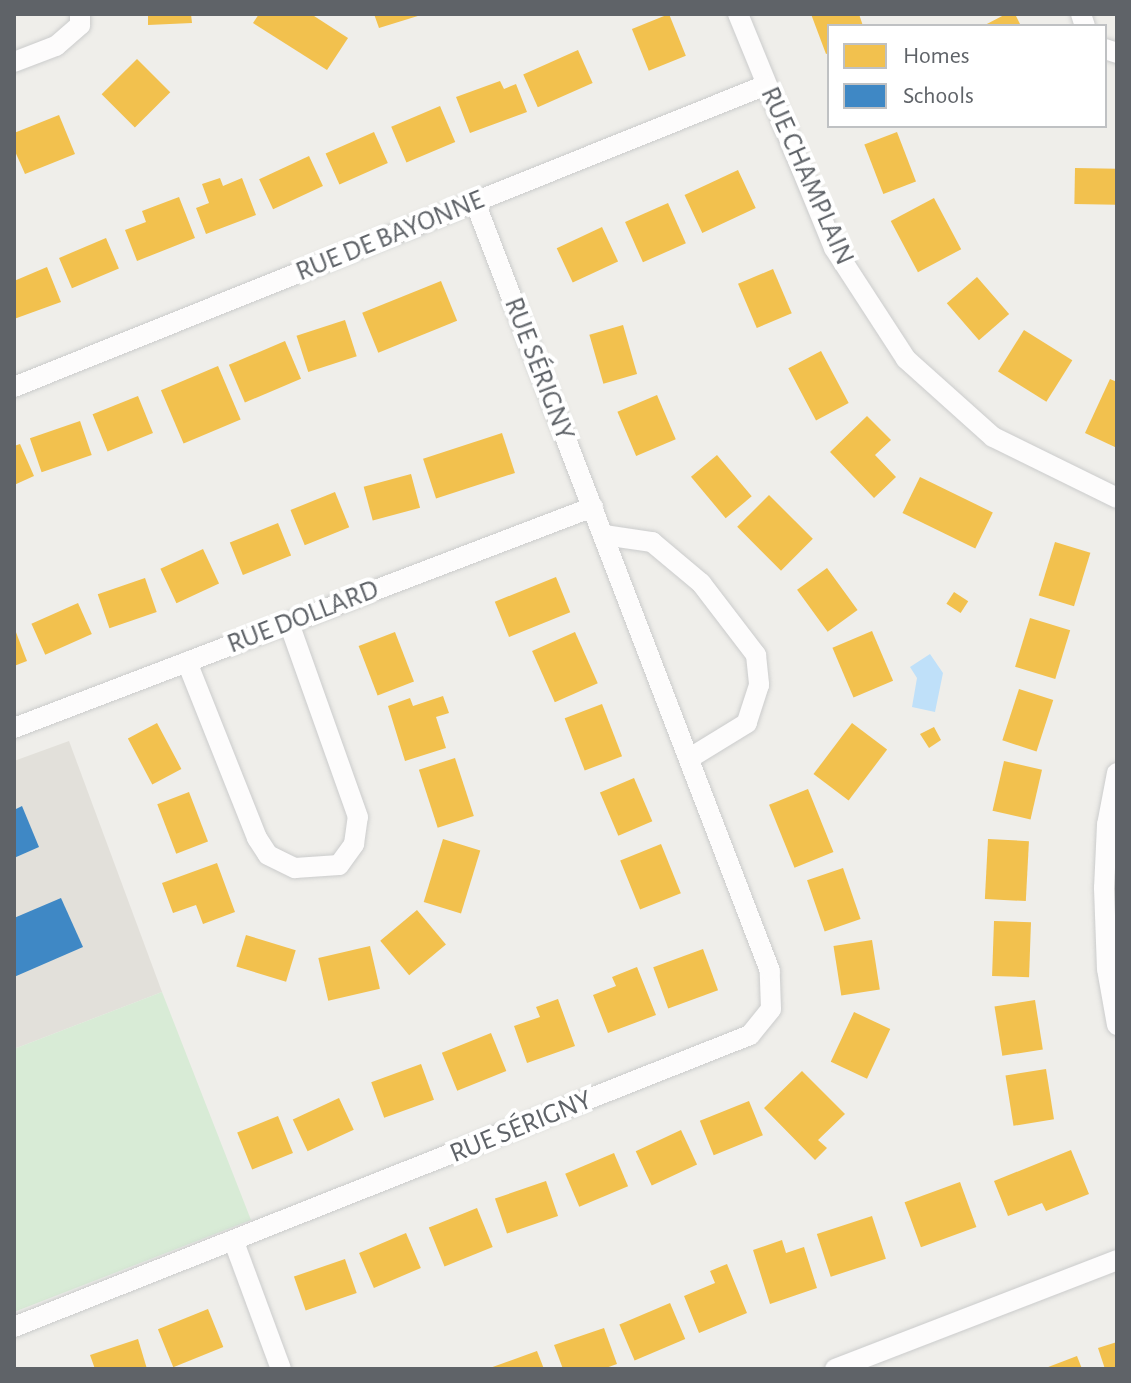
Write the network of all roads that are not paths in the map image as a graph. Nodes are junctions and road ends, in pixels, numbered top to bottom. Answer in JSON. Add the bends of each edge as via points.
{"nodes":[{"id":1,"x":80,"y":14,"type":"edge"},
{"id":2,"x":738,"y":14,"type":"edge"},
{"id":3,"x":14,"y":62,"type":"edge"},
{"id":4,"x":766,"y":85,"type":"junction"},
{"id":5,"x":475,"y":202,"type":"junction"},
{"id":6,"x":14,"y":387,"type":"edge"},
{"id":7,"x":1117,"y":498,"type":"edge"},
{"id":8,"x":593,"y":507,"type":"junction"},
{"id":9,"x":604,"y":535,"type":"junction"},
{"id":10,"x":289,"y":623,"type":"junction"},
{"id":11,"x":187,"y":662,"type":"junction"},
{"id":12,"x":14,"y":728,"type":"edge"},
{"id":13,"x":690,"y":758,"type":"junction"},
{"id":14,"x":1117,"y":773,"type":"edge"},
{"id":15,"x":1117,"y":1025,"type":"edge"},
{"id":16,"x":234,"y":1242,"type":"junction"},
{"id":17,"x":1117,"y":1260,"type":"edge"},
{"id":18,"x":14,"y":1327,"type":"edge"},
{"id":19,"x":281,"y":1369,"type":"edge"},
{"id":20,"x":835,"y":1369,"type":"edge"}],
"edges":[{"from":1,"to":3,"type":"street","via":[[80,25],[56,46]]},
{"from":2,"to":4,"type":"street","name":"RUE CHAMPLAIN"},
{"from":4,"to":5,"type":"street","name":"RUE DE BAYONNE"},
{"from":4,"to":7,"type":"street","name":"RUE CHAMPLAIN","via":[[834,248],[906,359],[993,437]]},
{"from":5,"to":6,"type":"street","name":"RUE DE BAYONNE"},
{"from":5,"to":8,"type":"street","name":"RUE SÉRIGNY"},
{"from":8,"to":9,"type":"street","name":"RUE SÉRIGNY"},
{"from":8,"to":10,"type":"street","name":"RUE DOLLARD"},
{"from":9,"to":13,"type":"street","name":"RUE SÉRIGNY"},
{"from":9,"to":13,"type":"street","via":[[652,542],[701,583],[756,655],[759,685],[747,723]]},
{"from":10,"to":11,"type":"street","name":"RUE DOLLARD"},
{"from":10,"to":11,"type":"street","via":[[358,817],[354,844],[339,865],[295,868],[268,855]]},
{"from":11,"to":12,"type":"street","name":"RUE DOLLARD"},
{"from":13,"to":16,"type":"street","name":"RUE SÉRIGNY","via":[[770,971],[771,1009],[750,1035]]},
{"from":14,"to":15,"type":"street","via":[[1107,825],[1104,888],[1107,969]]},
{"from":16,"to":18,"type":"street","name":"RUE SÉRIGNY"},
{"from":16,"to":19,"type":"street"},
{"from":17,"to":20,"type":"street"}]}
